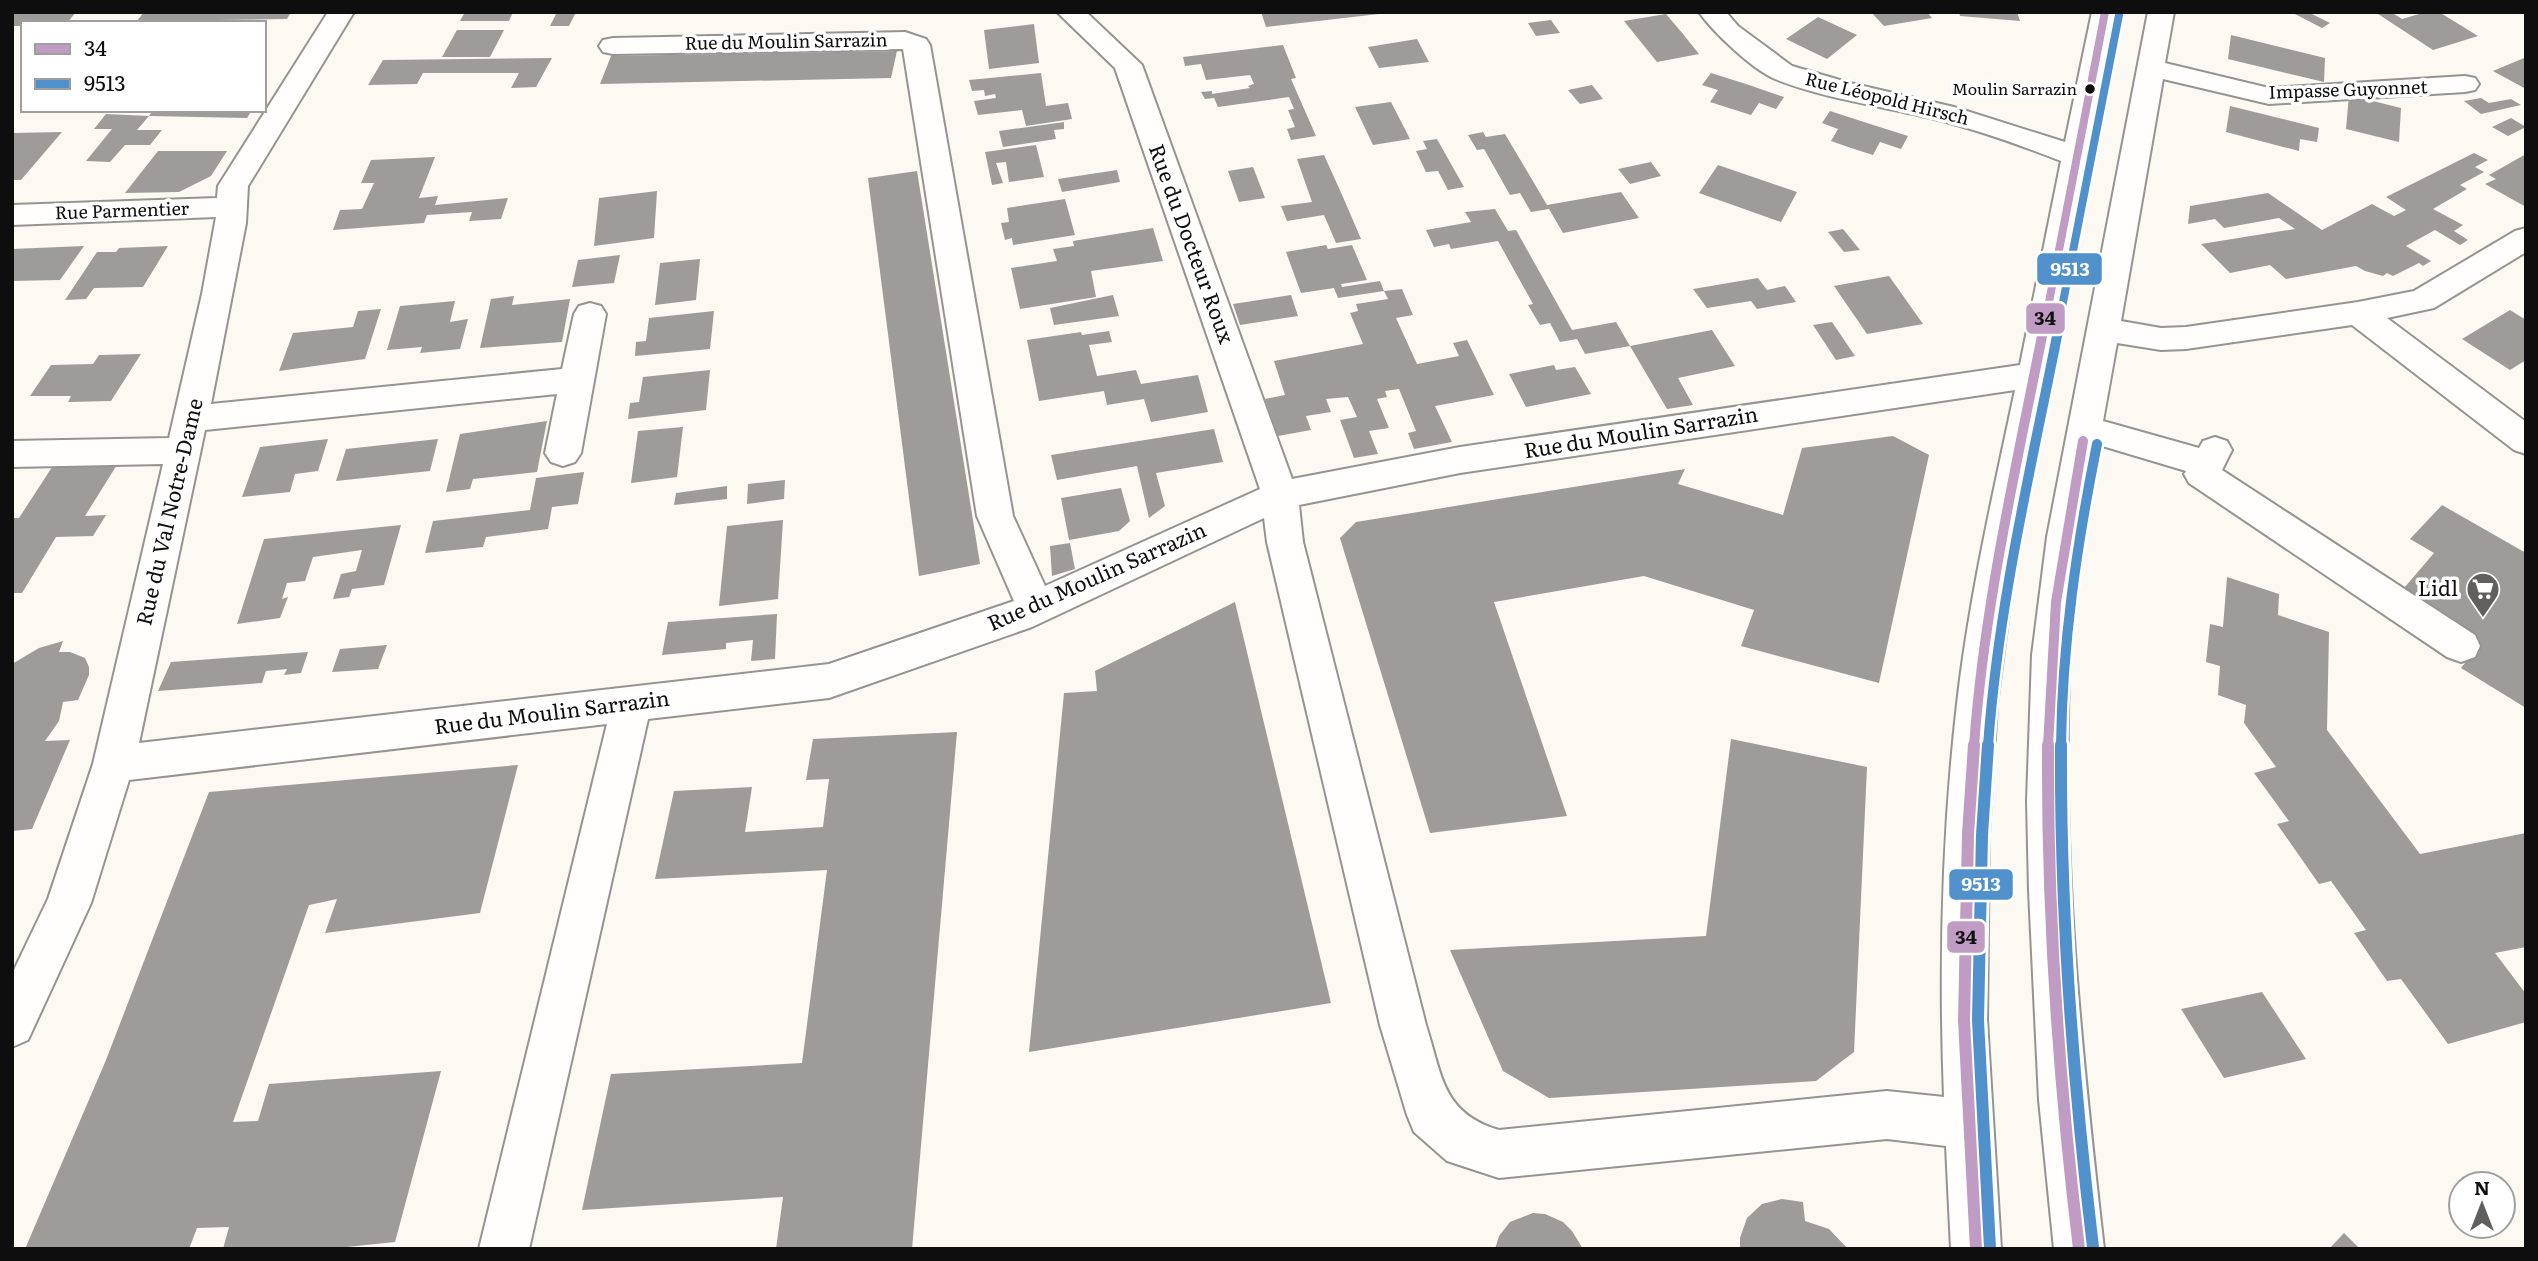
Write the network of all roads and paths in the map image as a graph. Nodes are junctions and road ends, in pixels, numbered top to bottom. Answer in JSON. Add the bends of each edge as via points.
{"nodes":[{"id":1,"x":341,"y":12,"type":"edge"},
{"id":2,"x":1070,"y":12,"type":"edge"},
{"id":3,"x":1712,"y":12,"type":"edge"},
{"id":4,"x":2105,"y":12,"type":"edge"},
{"id":5,"x":2161,"y":12,"type":"edge"},
{"id":6,"x":613,"y":46,"type":"dead end"},
{"id":7,"x":2150,"y":68,"type":"junction"},
{"id":8,"x":2465,"y":84,"type":"dead end"},
{"id":9,"x":2079,"y":157,"type":"junction"},
{"id":10,"x":231,"y":207,"type":"junction"},
{"id":11,"x":12,"y":215,"type":"edge"},
{"id":12,"x":2526,"y":238,"type":"edge"},
{"id":13,"x":2358,"y":313,"type":"junction"},
{"id":14,"x":590,"y":314,"type":"dead end"},
{"id":15,"x":2104,"y":330,"type":"junction"},
{"id":16,"x":2036,"y":375,"type":"junction"},
{"id":17,"x":576,"y":380,"type":"junction"},
{"id":18,"x":2085,"y":428,"type":"junction"},
{"id":19,"x":187,"y":435,"type":"junction"},
{"id":20,"x":2524,"y":438,"type":"edge"},
{"id":21,"x":563,"y":453,"type":"dead end"},
{"id":22,"x":12,"y":454,"type":"edge"},
{"id":23,"x":1280,"y":495,"type":"junction"},
{"id":24,"x":1029,"y":593,"type":"junction"},
{"id":25,"x":2461,"y":646,"type":"dead end"},
{"id":26,"x":630,"y":704,"type":"junction"},
{"id":27,"x":114,"y":764,"type":"junction"},
{"id":28,"x":12,"y":1024,"type":"edge"},
{"id":29,"x":1969,"y":1124,"type":"junction"},
{"id":30,"x":504,"y":1249,"type":"edge"},
{"id":31,"x":1976,"y":1249,"type":"edge"},
{"id":32,"x":2079,"y":1249,"type":"edge"}],
"edges":[{"from":1,"to":10,"type":"street","name":"Rue du Val Notre-Dame","via":[[233,186]]},
{"from":2,"to":23,"type":"street","name":"Rue du Docteur Roux","via":[[1128,65]]},
{"from":3,"to":9,"type":"street","name":"Rue Léopold Hirsch","via":[[1729,32],[1782,72],[1956,116]]},
{"from":4,"to":9,"type":"street"},
{"from":5,"to":7,"type":"street"},
{"from":6,"to":24,"type":"street","name":"Rue du Moulin Sarrazin","via":[[905,40],[916,45],[995,516]]},
{"from":7,"to":8,"type":"street","name":"Impasse Guyonnet","via":[[2269,96]]},
{"from":7,"to":15,"type":"street"},
{"from":9,"to":16,"type":"street"},
{"from":10,"to":11,"type":"street","name":"Rue Parmentier"},
{"from":10,"to":19,"type":"street","name":"Rue du Val Notre-Dame","via":[[218,294]]},
{"from":12,"to":13,"type":"street","via":[[2423,300]]},
{"from":13,"to":15,"type":"street","via":[[2211,336],[2161,339]]},
{"from":13,"to":20,"type":"street"},
{"from":14,"to":17,"type":"street"},
{"from":15,"to":18,"type":"street"},
{"from":16,"to":23,"type":"street","name":"Rue du Moulin Sarrazin","via":[[1460,460]]},
{"from":16,"to":29,"type":"street","via":[[1993,589],[1977,704],[1968,834],[1964,1020]]},
{"from":17,"to":19,"type":"street"},
{"from":17,"to":21,"type":"street"},
{"from":18,"to":25,"type":"street","via":[[2212,457],[2202,474]]},
{"from":18,"to":32,"type":"street","via":[[2065,537],[2048,723],[2062,1086]]},
{"from":19,"to":22,"type":"street"},
{"from":19,"to":27,"type":"street","name":"Rue du Val Notre-Dame"},
{"from":23,"to":24,"type":"street","name":"Rue du Moulin Sarrazin"},
{"from":23,"to":29,"type":"street","name":"Rue du Docteur Roux","via":[[1284,542],[1403,1025],[1431,1115],[1464,1144],[1499,1154],[1887,1115]]},
{"from":24,"to":26,"type":"street","name":"Rue du Moulin Sarrazin","via":[[829,681]]},
{"from":26,"to":27,"type":"street","name":"Rue du Moulin Sarrazin"},
{"from":26,"to":30,"type":"street"},
{"from":27,"to":28,"type":"street","name":"Rue du Val Notre-Dame","via":[[69,902]]},
{"from":29,"to":31,"type":"street"}]}
